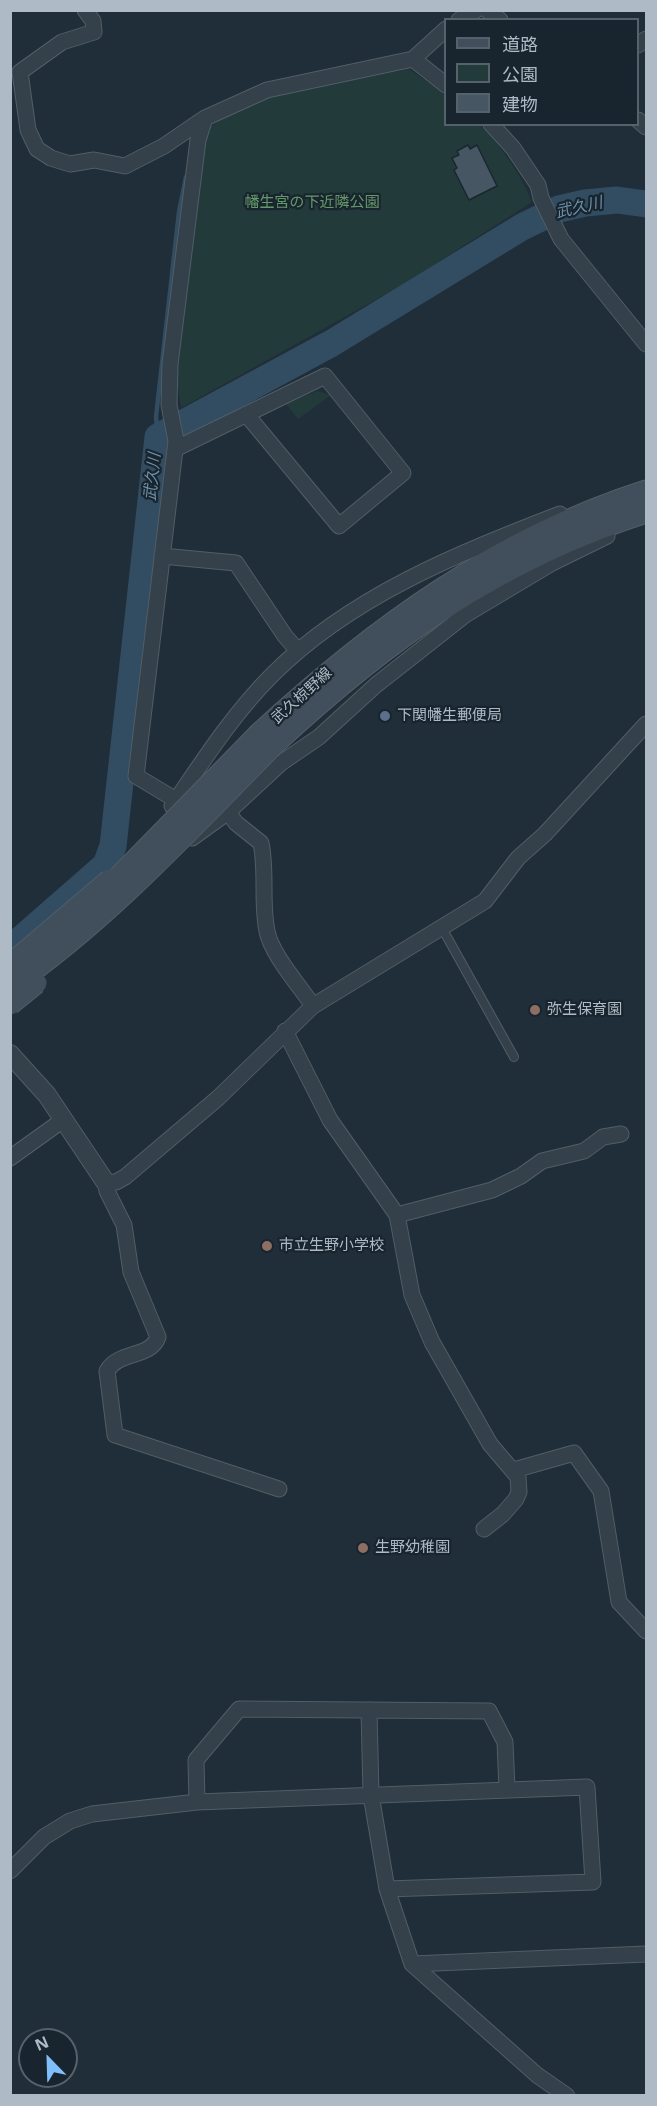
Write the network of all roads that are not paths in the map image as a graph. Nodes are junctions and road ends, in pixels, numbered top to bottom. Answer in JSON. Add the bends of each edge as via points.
{"nodes":[{"id":1,"x":86,"y":10,"type":"edge"},
{"id":2,"x":476,"y":10,"type":"edge"},
{"id":3,"x":462,"y":18,"type":"edge"},
{"id":4,"x":444,"y":31,"type":"edge"},
{"id":5,"x":413,"y":59,"type":"junction"},
{"id":6,"x":444,"y":83,"type":"edge"},
{"id":7,"x":204,"y":118,"type":"junction"},
{"id":8,"x":493,"y":126,"type":"edge"},
{"id":9,"x":646,"y":344,"type":"edge"},
{"id":10,"x":246,"y":414,"type":"junction"},
{"id":11,"x":175,"y":445,"type":"junction"},
{"id":12,"x":646,"y":484,"type":"edge"},
{"id":13,"x":646,"y":491,"type":"edge"},
{"id":14,"x":646,"y":512,"type":"edge"},
{"id":15,"x":646,"y":520,"type":"edge"},
{"id":16,"x":162,"y":556,"type":"junction"},
{"id":17,"x":298,"y":651,"type":"junction"},
{"id":18,"x":646,"y":724,"type":"edge"},
{"id":19,"x":266,"y":739,"type":"junction"},
{"id":20,"x":176,"y":800,"type":"junction"},
{"id":21,"x":228,"y":812,"type":"junction"},
{"id":22,"x":155,"y":851,"type":"junction"},
{"id":23,"x":81,"y":925,"type":"junction"},
{"id":24,"x":442,"y":928,"type":"junction"},
{"id":25,"x":10,"y":965,"type":"edge"},
{"id":26,"x":10,"y":975,"type":"edge"},
{"id":27,"x":10,"y":988,"type":"edge"},
{"id":28,"x":10,"y":1004,"type":"edge"},
{"id":29,"x":313,"y":1006,"type":"junction"},
{"id":30,"x":285,"y":1031,"type":"junction"},
{"id":31,"x":10,"y":1054,"type":"edge"},
{"id":32,"x":514,"y":1057,"type":"dead end"},
{"id":33,"x":63,"y":1120,"type":"junction"},
{"id":34,"x":621,"y":1134,"type":"dead end"},
{"id":35,"x":10,"y":1158,"type":"edge"},
{"id":36,"x":106,"y":1183,"type":"junction"},
{"id":37,"x":396,"y":1215,"type":"junction"},
{"id":38,"x":514,"y":1470,"type":"junction"},
{"id":39,"x":279,"y":1489,"type":"dead end"},
{"id":40,"x":483,"y":1529,"type":"dead end"},
{"id":41,"x":646,"y":1631,"type":"edge"},
{"id":42,"x":369,"y":1710,"type":"junction"},
{"id":43,"x":507,"y":1789,"type":"junction"},
{"id":44,"x":370,"y":1795,"type":"junction"},
{"id":45,"x":197,"y":1802,"type":"junction"},
{"id":46,"x":10,"y":1871,"type":"edge"},
{"id":47,"x":387,"y":1889,"type":"junction"},
{"id":48,"x":646,"y":1954,"type":"edge"},
{"id":49,"x":412,"y":1964,"type":"junction"},
{"id":50,"x":567,"y":2096,"type":"edge"}],
"edges":[{"from":1,"to":7,"type":"street","via":[[94,32],[62,42],[20,72],[28,130],[37,149],[70,164],[94,160],[125,166],[150,155]]},
{"from":2,"to":3,"type":"street"},
{"from":4,"to":5,"type":"street"},
{"from":5,"to":6,"type":"street"},
{"from":5,"to":7,"type":"street","via":[[283,85]]},
{"from":7,"to":11,"type":"street","via":[[170,364],[169,405]]},
{"from":8,"to":9,"type":"street","via":[[538,185],[554,227]]},
{"from":10,"to":10,"type":"street","via":[[339,526],[403,473],[325,376]]},
{"from":10,"to":11,"type":"street"},
{"from":11,"to":16,"type":"street"},
{"from":12,"to":17,"type":"street","via":[[543,521],[406,580],[346,614]]},
{"from":13,"to":19,"type":"main road","name":"武久椋野線","via":[[545,532],[423,599],[346,656]]},
{"from":14,"to":19,"type":"main road","name":"武久椋野線","via":[[554,548],[462,595],[396,639]]},
{"from":15,"to":21,"type":"street","via":[[552,563],[465,615],[376,685],[319,737],[281,763]]},
{"from":16,"to":17,"type":"street","via":[[236,563]]},
{"from":16,"to":20,"type":"street","via":[[136,776]]},
{"from":17,"to":20,"type":"street","via":[[248,701]]},
{"from":18,"to":24,"type":"street","via":[[593,784],[518,858],[485,901]]},
{"from":19,"to":22,"type":"main road","name":"武久椋野線","bridge":true},
{"from":20,"to":21,"type":"street"},
{"from":20,"to":23,"type":"street","via":[[117,884]]},
{"from":21,"to":23,"type":"street","via":[[123,888]]},
{"from":21,"to":29,"type":"street","via":[[261,843],[270,943]]},
{"from":22,"to":25,"type":"main road","bridge":true},
{"from":22,"to":26,"type":"main road","name":"武久椋野線","bridge":true,"via":[[47,948]]},
{"from":22,"to":27,"type":"main road","name":"武久椋野線","bridge":true,"via":[[54,954]]},
{"from":22,"to":28,"type":"main road","bridge":true,"via":[[81,941]]},
{"from":23,"to":27,"type":"street"},
{"from":24,"to":29,"type":"street"},
{"from":24,"to":32,"type":"lane"},
{"from":29,"to":30,"type":"street"},
{"from":30,"to":36,"type":"street","via":[[218,1098],[125,1177]]},
{"from":30,"to":37,"type":"street","via":[[330,1120]]},
{"from":31,"to":33,"type":"street","via":[[42,1089]]},
{"from":33,"to":35,"type":"street"},
{"from":33,"to":36,"type":"street"},
{"from":34,"to":37,"type":"street","via":[[603,1137],[584,1150],[542,1161],[492,1190]]},
{"from":36,"to":39,"type":"street","via":[[124,1225],[131,1272],[158,1337],[156,1344],[121,1358],[106,1371],[115,1435]]},
{"from":37,"to":38,"type":"street","via":[[412,1295],[432,1342],[490,1444]]},
{"from":38,"to":40,"type":"street","via":[[519,1492],[503,1514]]},
{"from":38,"to":41,"type":"street","via":[[574,1453],[601,1491],[619,1602]]},
{"from":42,"to":43,"type":"street","via":[[489,1711],[505,1742]]},
{"from":42,"to":44,"type":"street"},
{"from":42,"to":45,"type":"street","via":[[239,1710],[196,1760]]},
{"from":43,"to":44,"type":"street"},
{"from":43,"to":47,"type":"street","via":[[587,1787],[593,1882]]},
{"from":44,"to":45,"type":"street"},
{"from":44,"to":47,"type":"street"},
{"from":45,"to":46,"type":"street","via":[[92,1814],[70,1821],[44,1837]]},
{"from":47,"to":49,"type":"street"},
{"from":48,"to":49,"type":"street"},
{"from":49,"to":50,"type":"street","via":[[537,2075]]}]}
